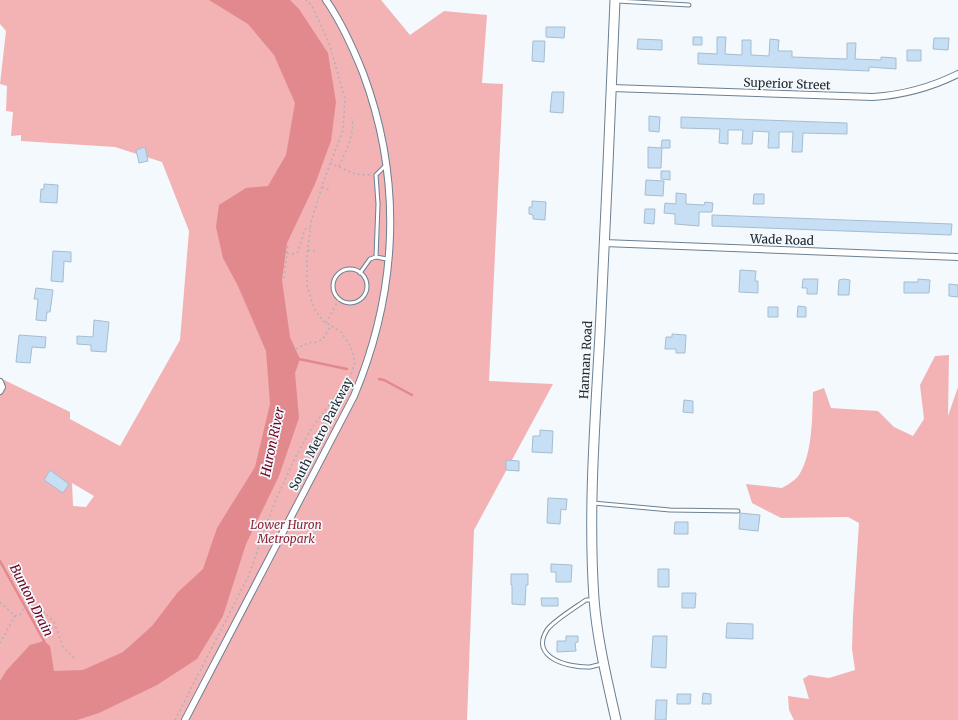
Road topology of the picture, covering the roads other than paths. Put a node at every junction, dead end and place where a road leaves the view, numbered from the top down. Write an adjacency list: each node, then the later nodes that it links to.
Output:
1 (326, 0): 6 (street, South Metro Parkway)
2 (615, 1): 3 (lane); 5 (street, Hannan Road)
3 (690, 5)
4 (958, 74): 5 (street, Superior Street)
5 (612, 88): 7 (street, Hannan Road)
6 (386, 165): 8 (lane); 10 (street, South Metro Parkway)
7 (604, 243): 9 (street, Wade Road); 14 (street, Hannan Road)
8 (376, 257): 10 (lane); 11 (lane)
9 (958, 257)
10 (389, 259): 18 (street, South Metro Parkway)
11 (360, 273): 11 (lane)
12 (0, 382): 13 (street)
13 (0, 391)
14 (593, 503): 15 (lane); 16 (street, Hannan Road)
15 (738, 511)
16 (594, 600): 17 (street, Hannan Road); 17 (lane)
17 (604, 663): 19 (street, Hannan Road)
18 (185, 720)
19 (616, 720)

